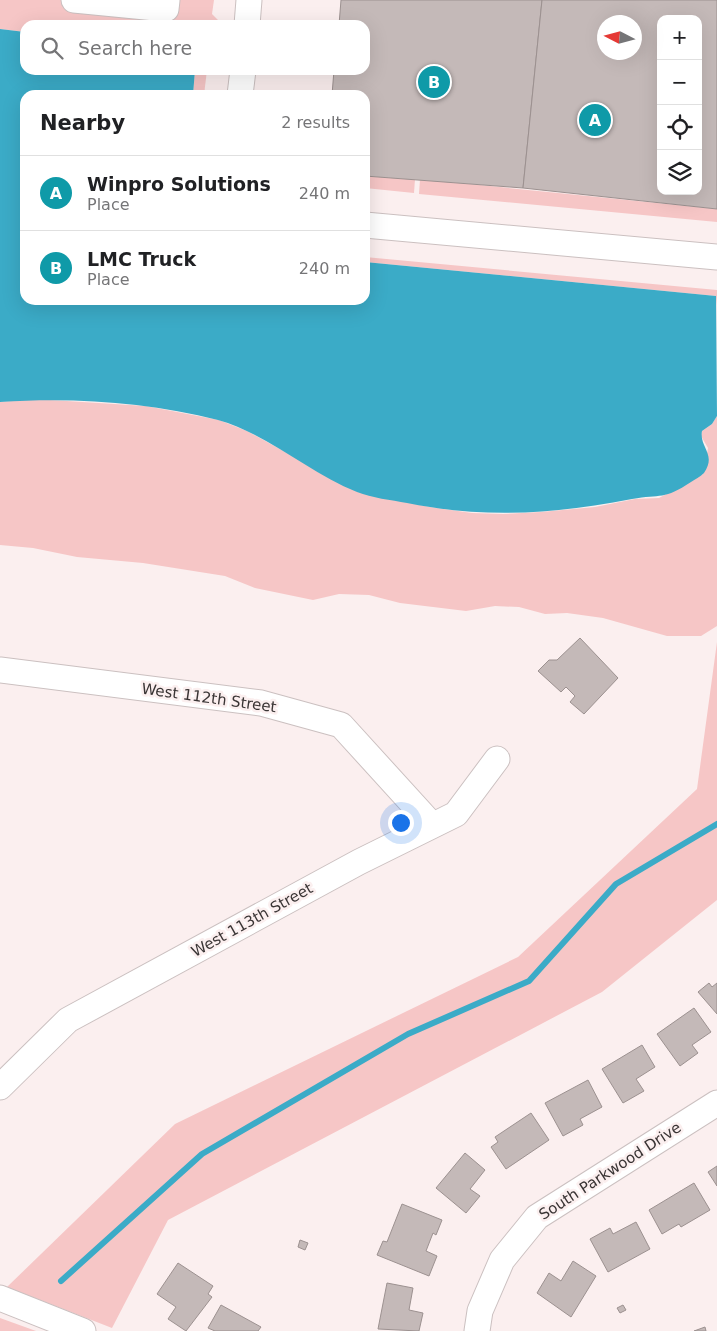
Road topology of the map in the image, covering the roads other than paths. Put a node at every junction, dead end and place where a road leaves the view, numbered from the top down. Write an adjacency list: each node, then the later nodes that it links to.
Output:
1 (74, 0): 2 (street)
2 (167, 0)
3 (249, 0): 4 (street)
4 (247, 20)
5 (242, 75): 6 (street)
6 (241, 90)
7 (370, 225): 8 (street)
8 (717, 257)
9 (0, 670): 11 (street, West 112th Street)
10 (497, 759): 11 (street, West 113th Street)
11 (432, 826): 12 (street, West 113th Street)
12 (1, 1082)
13 (717, 1103): 16 (street, South Parkwood Drive)
14 (0, 1298): 15 (street)
15 (83, 1331)
16 (478, 1331)

